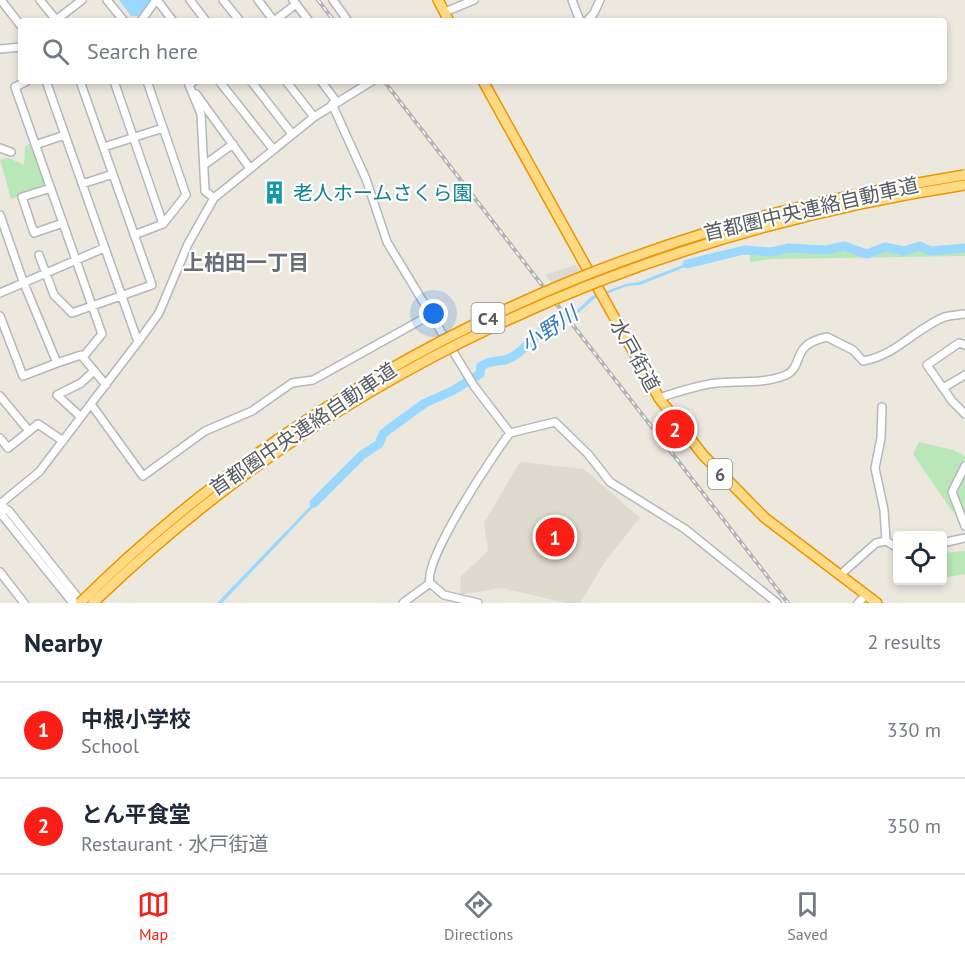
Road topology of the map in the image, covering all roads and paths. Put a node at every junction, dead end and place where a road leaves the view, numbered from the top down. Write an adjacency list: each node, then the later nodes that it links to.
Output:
1 (40, 0): 16 (street)
2 (82, 0): 17 (street)
3 (107, 0): 18 (street)
4 (157, 0): 19 (street); 20 (street)
5 (190, 0): 21 (street)
6 (223, 0): 22 (street)
7 (258, 0): 23 (street)
8 (333, 0): 26 (street)
9 (438, 0): 15 (highway)
10 (474, 0): 15 (street)
11 (572, 0): 27 (street)
12 (600, 0): 28 (street)
13 (3, 2): 29 (street)
14 (295, 2): 24 (street); 25 (street)
15 (447, 17)
16 (54, 18)
17 (60, 18)
18 (122, 18)
19 (144, 18)
20 (171, 18)
21 (204, 18)
22 (238, 18)
23 (272, 18)
24 (277, 18)
25 (307, 18)
26 (346, 18)
27 (579, 18)
28 (590, 18)
29 (18, 22)
30 (18, 47): 31 (street)
31 (0, 49)
32 (21, 84): 54 (street)
33 (47, 84): 51 (street)
34 (81, 84): 55 (street)
35 (115, 84): 52 (street)
36 (148, 84): 49 (street)
37 (191, 84): 53 (street)
38 (191, 84): 59 (street)
39 (221, 84): 57 (street)
40 (253, 84): 50 (street)
41 (288, 84): 48 (street)
42 (323, 84): 47 (street)
43 (356, 84): 46 (street)
44 (367, 84): 46 (street)
45 (485, 84): 92 (highway, 水戸街道 / 6)
46 (359, 89): 47 (street)
47 (334, 103): 48 (street); 80 (street)
48 (315, 117): 50 (street)
49 (163, 128): 52 (street); 69 (street)
50 (292, 134): 57 (street)
51 (65, 135): 54 (street); 63 (street)
52 (134, 138): 55 (street); 69 (street)
53 (233, 144): 59 (street); 60 (street)
54 (35, 145): 65 (street)
55 (104, 147): 61 (street)
56 (0, 148): 58 (street)
57 (273, 149): 60 (street)
58 (11, 152)
59 (204, 165): 66 (street)
60 (249, 167): 66 (street)
61 (113, 174): 63 (street); 70 (street)
62 (965, 175): 114 (highway, 首都圏中央連絡自動車道 / C4, bridge)
63 (82, 184): 71 (street)
64 (965, 185): 115 (highway, 首都圏中央連絡自動車道 / C4, bridge)
65 (51, 188): 68 (street); 68 (street)
66 (214, 198): 83 (street)
67 (0, 215): 75 (street)
68 (63, 223): 73 (street)
69 (163, 224): 70 (street)
70 (134, 234): 77 (street)
71 (104, 248): 73 (street); 77 (street)
72 (39, 255): 74 (street)
73 (76, 258): 74 (street); 78 (street)
74 (45, 272): 75 (street); 78 (street)
75 (22, 281): 76 (street); 86 (street)
76 (0, 293)
77 (122, 296): 78 (street); 83 (street)
78 (92, 306): 85 (street)
79 (965, 314): 92 (street)
80 (430, 315): 93 (street); 98 (street)
81 (0, 316): 82 (street)
82 (2, 329): 86 (street)
83 (138, 342): 89 (street)
84 (965, 345): 90 (street)
85 (83, 357): 86 (street); 87 (street)
86 (57, 363)
87 (94, 371): 89 (street); 96 (street)
88 (965, 375): 90 (street)
89 (106, 385): 93 (street)
90 (943, 388): 95 (street)
91 (0, 396): 97 (street)
92 (659, 398): 109 (highway, 水戸街道 / 6)
93 (91, 405): 96 (street)
94 (882, 407): 105 (street)
95 (963, 409)
96 (81, 417): 100 (street)
97 (29, 431): 99 (street); 100 (street)
98 (510, 433): 110 (street); 118 (street)
99 (0, 438)
100 (63, 441): 102 (street)
101 (965, 466): 103 (street)
102 (0, 506): 113 (street); 114 (street)
103 (965, 526)
104 (965, 538): 106 (street)
105 (886, 541): 107 (street); 109 (street)
106 (947, 542)
107 (893, 545)
108 (0, 572): 112 (street)
109 (840, 575): 111 (highway, 水戸街道 / 6)
110 (430, 583): 116 (street); 117 (street)
111 (866, 595): 119 (street); 120 (highway, 水戸街道 / 6)
112 (24, 603)
113 (73, 603)
114 (81, 603)
115 (93, 603)
116 (403, 603)
117 (478, 603)
118 (777, 603)
119 (858, 603)
120 (877, 603)

